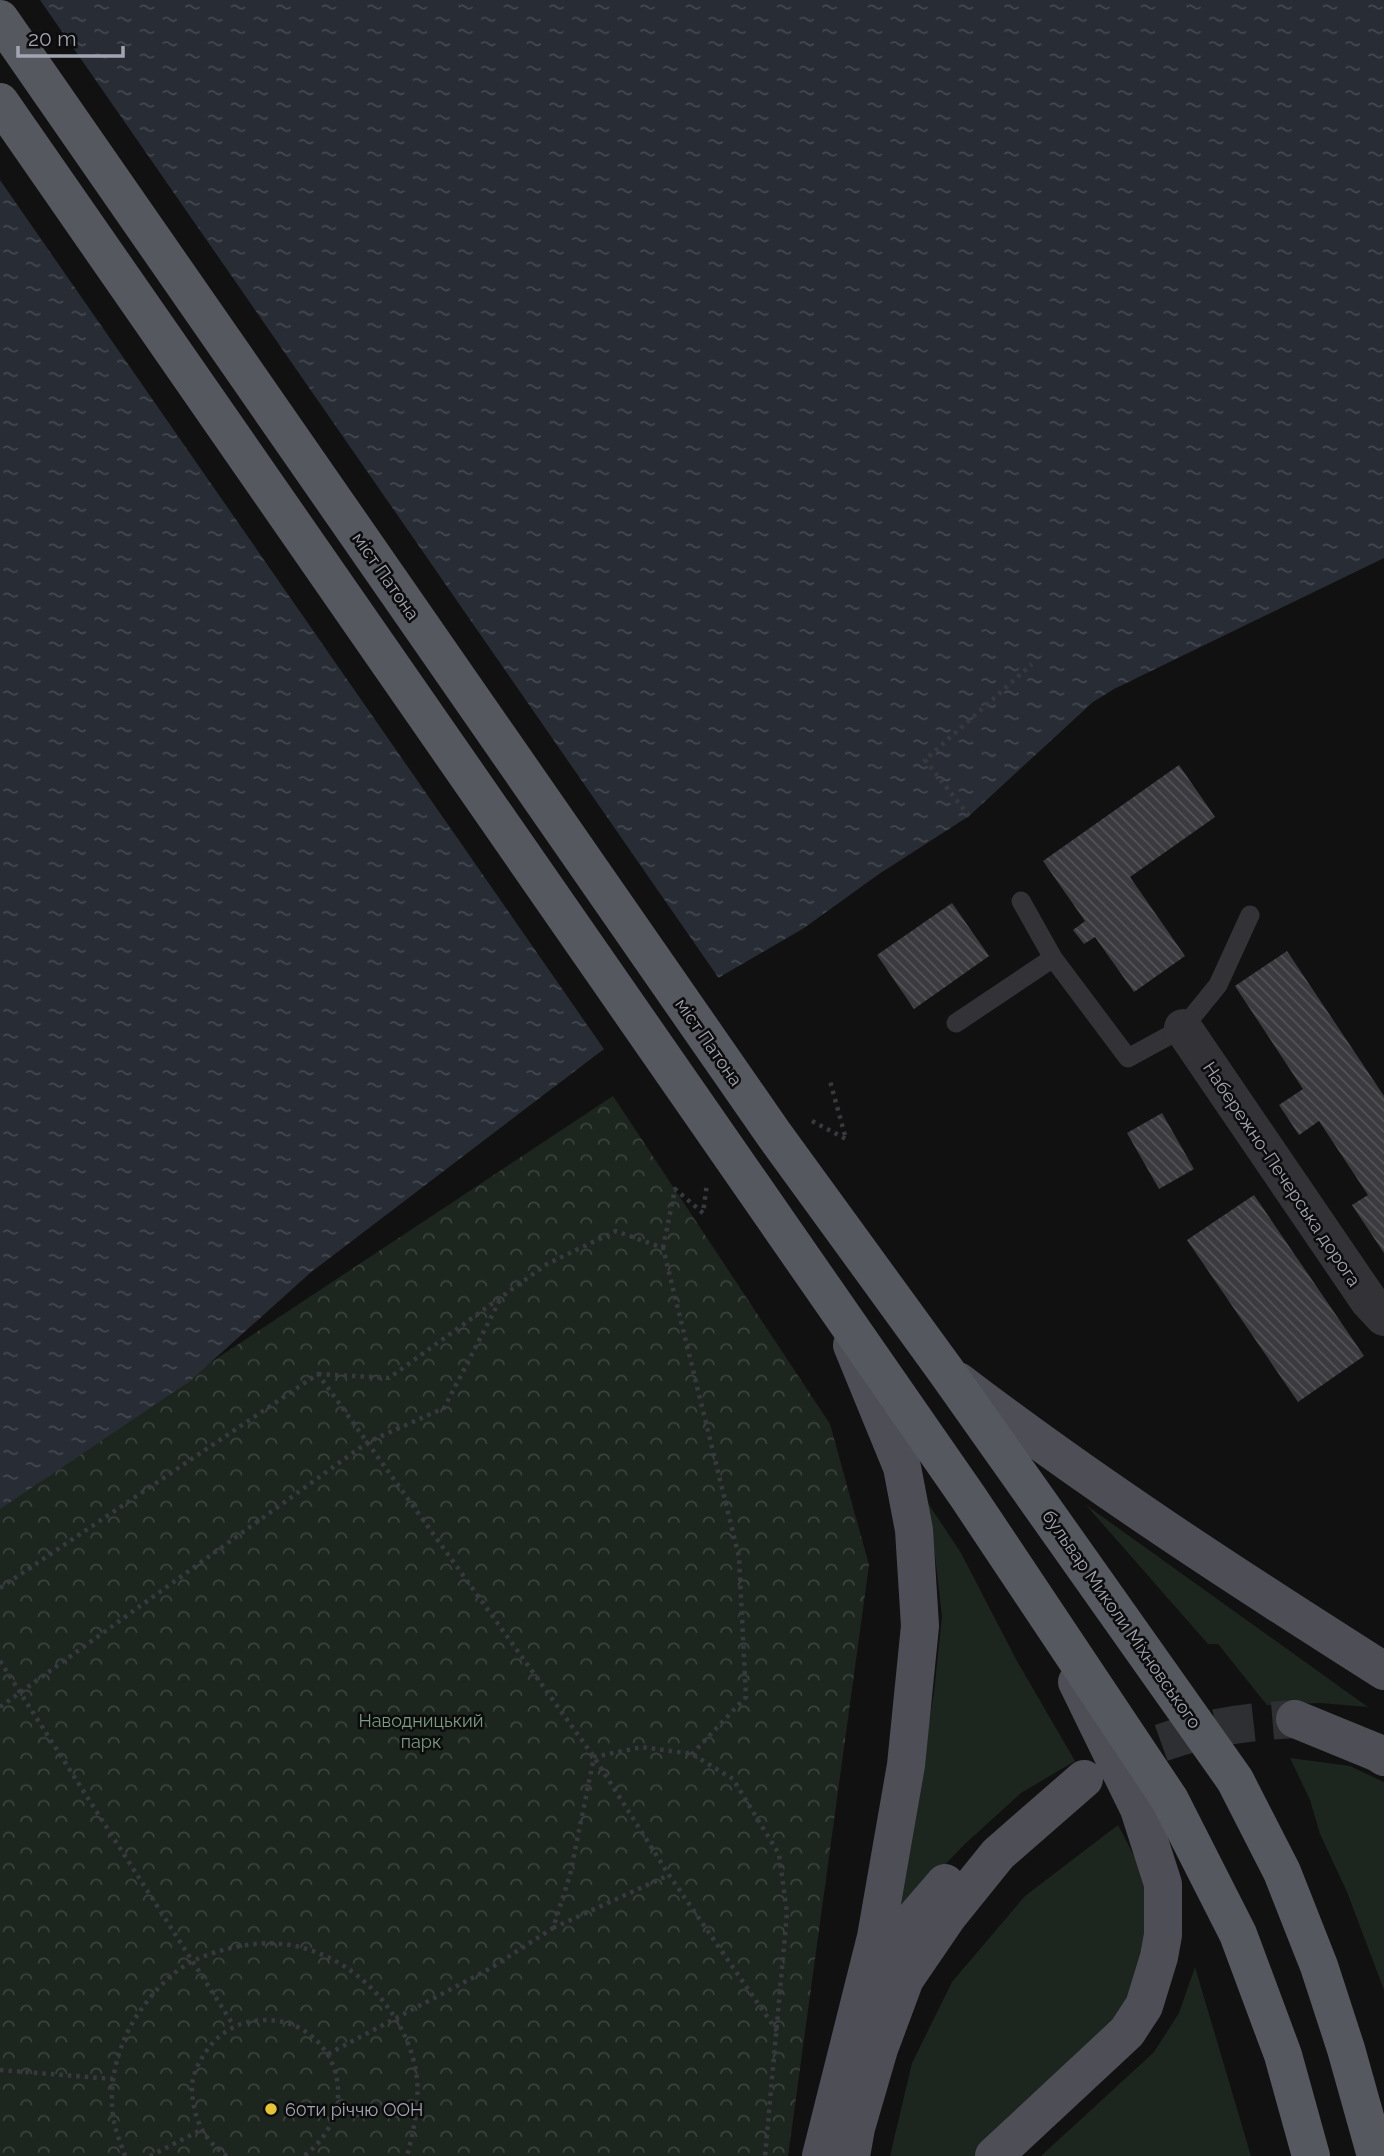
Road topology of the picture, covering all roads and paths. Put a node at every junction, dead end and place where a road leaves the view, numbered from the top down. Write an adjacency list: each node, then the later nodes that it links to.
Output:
1 (0, 19): 11 (highway, міст Патона)
2 (0, 102): 12 (highway)
3 (1032, 664): 4 (path)
4 (969, 816)
5 (1021, 901): 7 (lane)
6 (1250, 915): 9 (lane)
7 (1054, 958): 8 (lane); 9 (lane)
8 (956, 1023)
9 (1183, 1028): 16 (street, Набережно-Печерська дорога)
10 (830, 1081): 11 (path)
11 (787, 1125): 17 (highway, бульвар Миколи Міхновського)
12 (721, 1171): 13 (path); 15 (highway)
13 (663, 1248): 14 (path); 26 (path)
14 (501, 1297): 18 (path); 19 (path)
15 (837, 1307): 29 (highway); 34 (main road)
16 (1384, 1317)
17 (946, 1371): 22 (main road); 51 (highway, бульвар Миколи Міхновського)
18 (318, 1374): 19 (path); 20 (path)
19 (368, 1442): 23 (path); 27 (path)
20 (0, 1588)
21 (0, 1661): 23 (path)
22 (1384, 1671)
23 (22, 1692): 24 (path); 32 (path)
24 (0, 1707)
25 (1384, 1733): 28 (main road)
26 (692, 1754): 27 (path); 36 (path)
27 (594, 1757): 30 (path); 31 (path)
28 (1384, 1757)
29 (1154, 1804): 49 (main road); 50 (highway)
30 (670, 1875): 31 (path); 36 (path)
31 (553, 1928): 33 (path)
32 (193, 1961): 33 (path); 35 (path); 39 (path)
33 (397, 2018): 37 (path); 45 (path)
34 (857, 2018): 47 (main road); 48 (main road)
35 (234, 2026): 37 (path); 40 (path)
36 (777, 2031): 46 (path)
37 (328, 2054): 44 (path)
38 (0, 2070): 39 (path)
39 (113, 2079): 41 (path)
40 (201, 2130): 42 (path); 43 (path)
41 (125, 2156)
42 (150, 2156)
43 (227, 2156)
44 (304, 2156)
45 (407, 2156)
46 (765, 2156)
47 (821, 2156)
48 (851, 2156)
49 (994, 2156)
50 (1311, 2156)
51 (1376, 2156)

